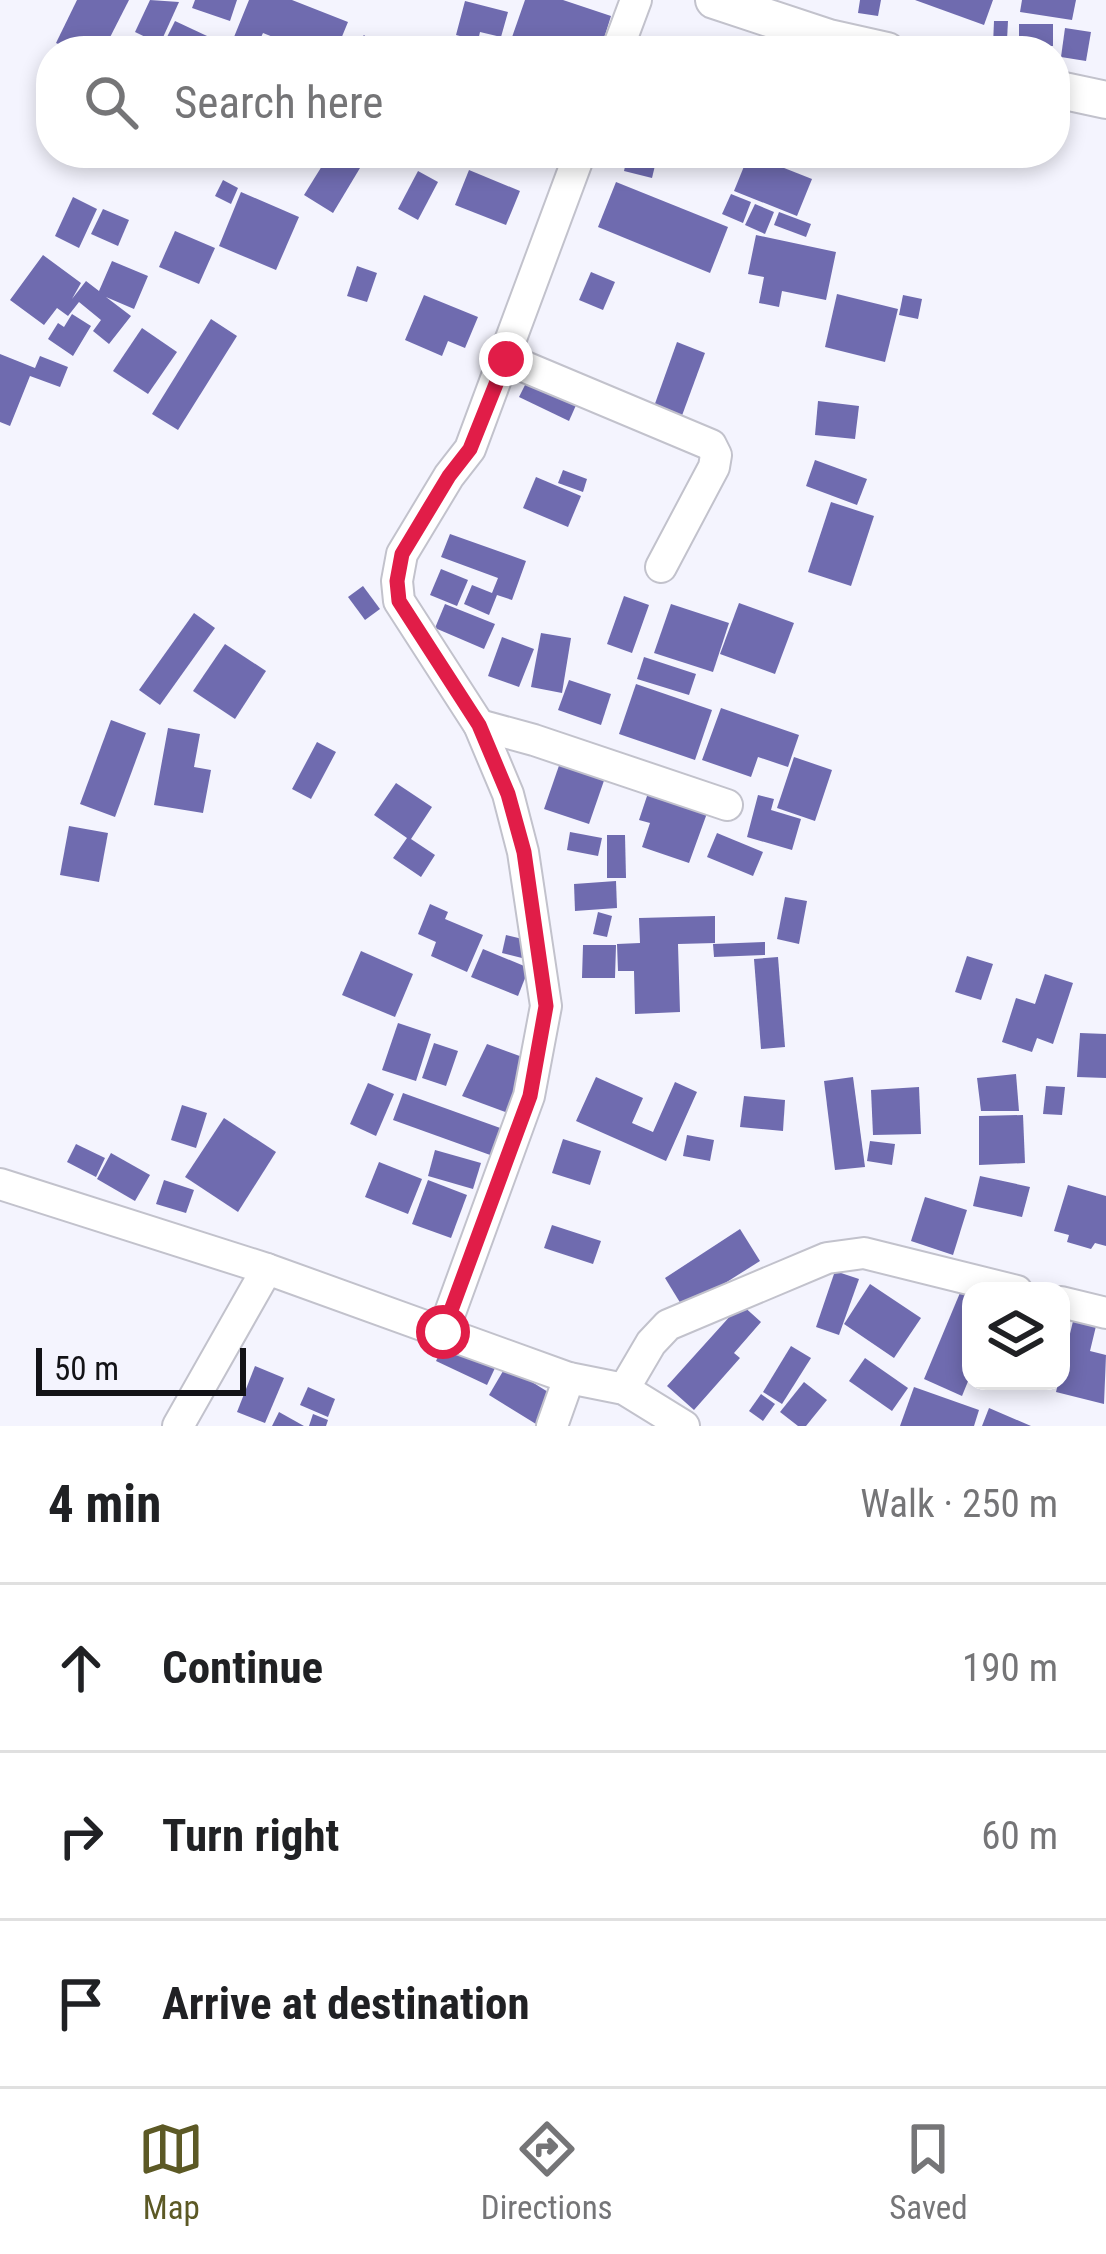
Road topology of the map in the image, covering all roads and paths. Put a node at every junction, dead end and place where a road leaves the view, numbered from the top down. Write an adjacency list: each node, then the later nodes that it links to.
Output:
1 (636, 0): 3 (street)
2 (714, 0): 4 (street)
3 (623, 36)
4 (823, 36)
5 (1070, 92): 6 (street)
6 (1106, 100)
7 (575, 168): 8 (street)
8 (506, 359): 9 (street); 10 (street)
9 (661, 567)
10 (479, 725): 11 (street); 17 (street)
11 (727, 806)
12 (0, 1184): 13 (street)
13 (267, 1268): 17 (street); 20 (street)
14 (981, 1282): 19 (street)
15 (1070, 1304): 16 (street)
16 (1106, 1313)
17 (443, 1332): 18 (street)
18 (568, 1378): 19 (street); 21 (street)
19 (624, 1389): 22 (street)
20 (178, 1426)
21 (552, 1426)
22 (684, 1426)

